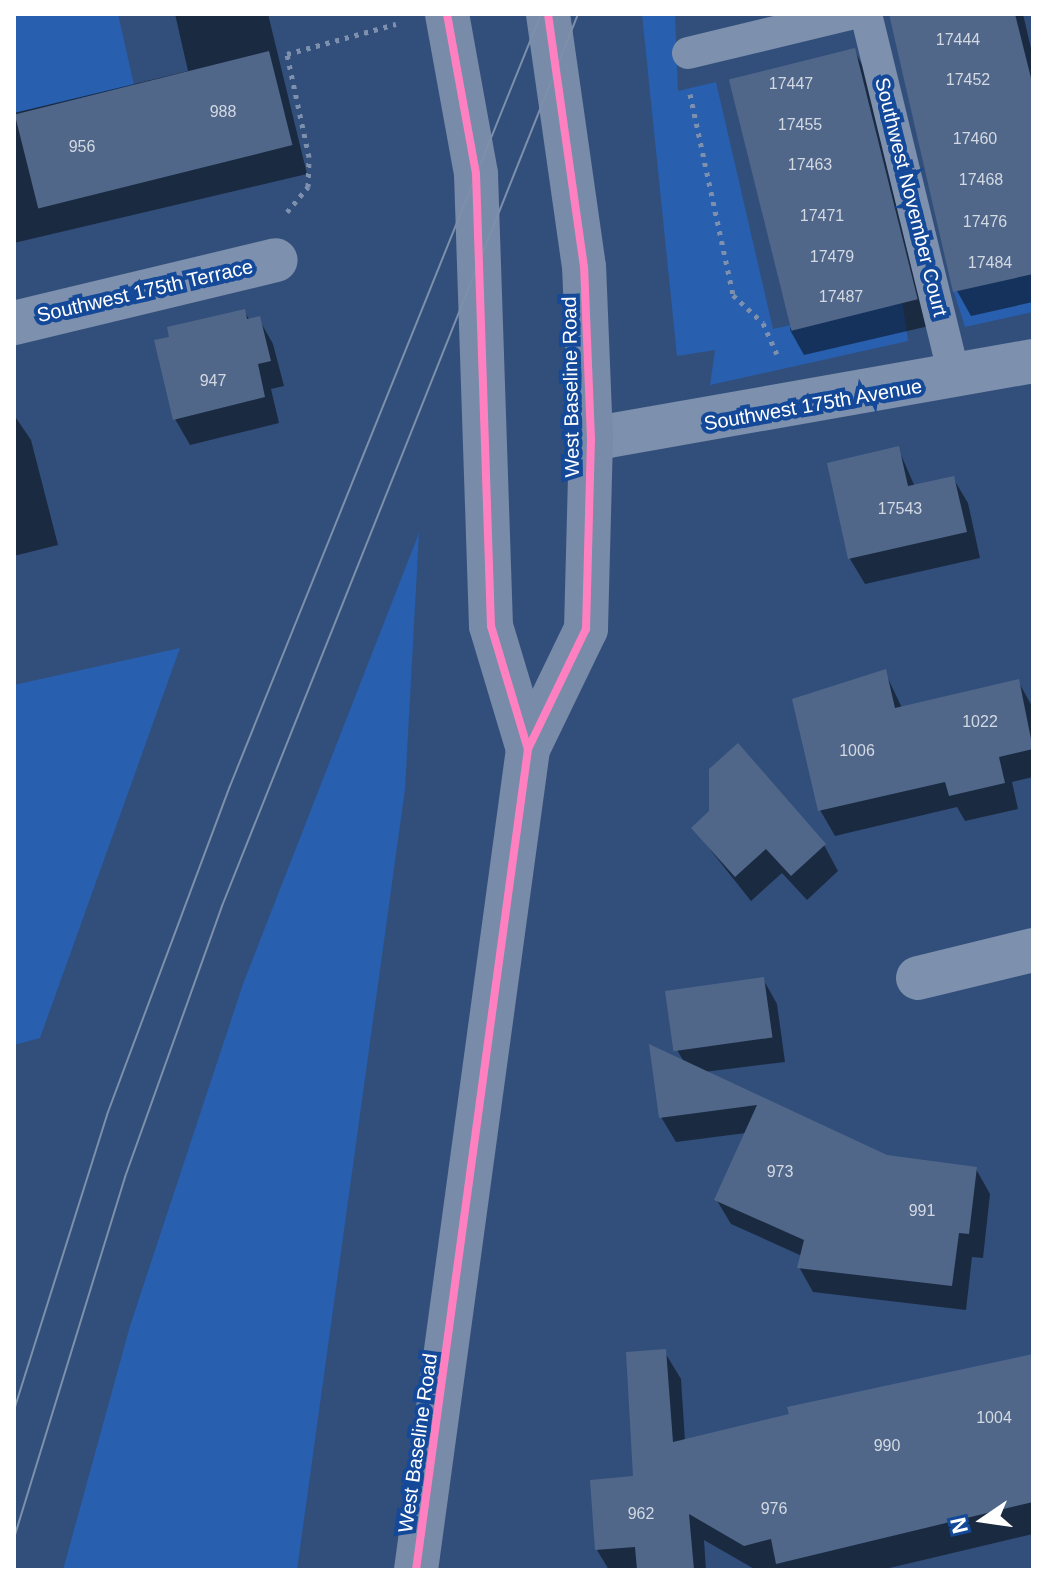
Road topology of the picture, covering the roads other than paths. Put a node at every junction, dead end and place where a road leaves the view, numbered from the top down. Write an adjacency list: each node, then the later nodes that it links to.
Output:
1 (447, 14): 11 (main road, West Baseline Road)
2 (548, 14): 10 (main road, West Baseline Road)
3 (851, 14): 5 (lane)
4 (866, 14): 9 (lane, Southwest November Court)
5 (688, 53)
6 (276, 260): 7 (street, Southwest 175th Terrace)
7 (14, 323)
8 (1032, 367): 9 (street, Southwest 175th Avenue)
9 (955, 380): 10 (street, Southwest 175th Avenue)
10 (591, 439): 11 (main road, West Baseline Road)
11 (528, 749): 14 (main road, West Baseline Road)
12 (1033, 950): 13 (street)
13 (918, 978)
14 (416, 1570)

